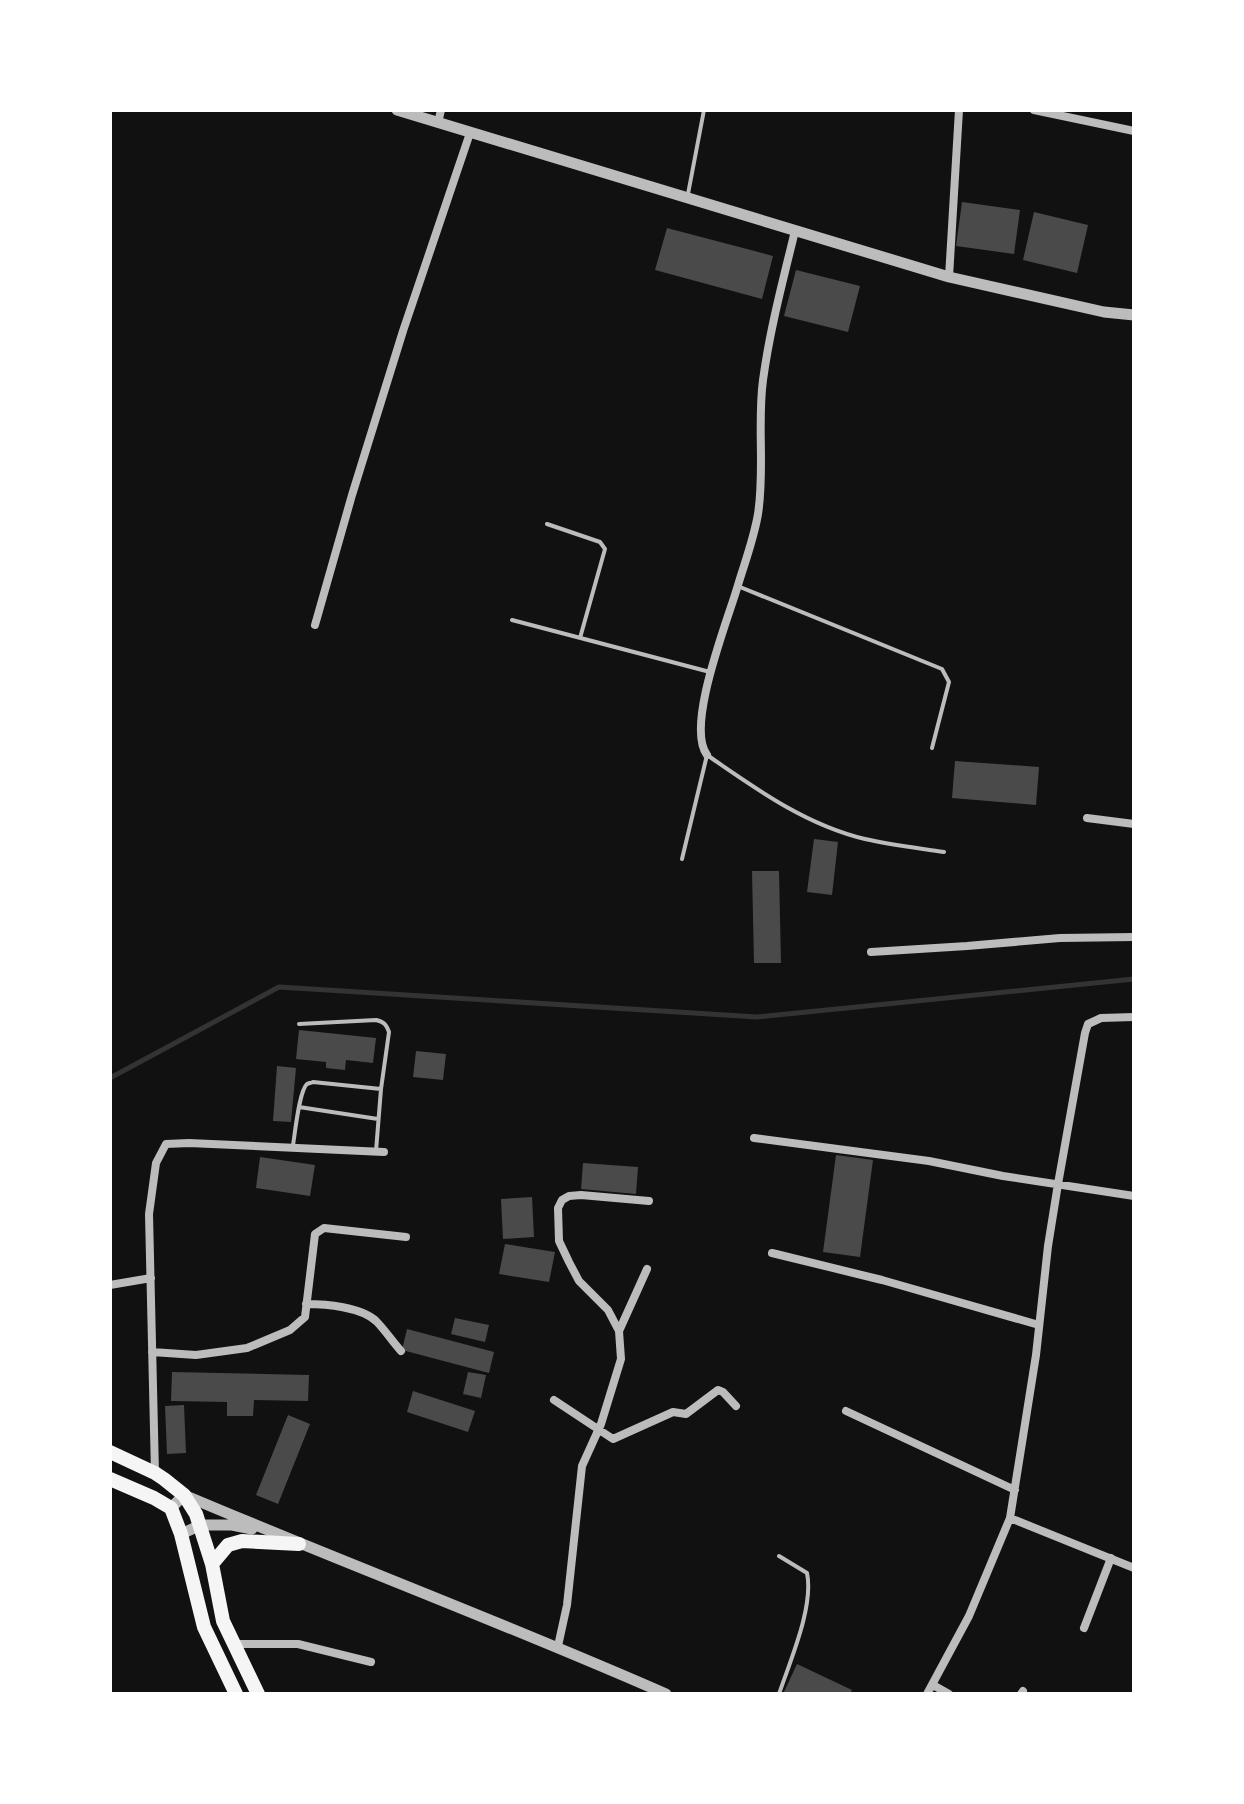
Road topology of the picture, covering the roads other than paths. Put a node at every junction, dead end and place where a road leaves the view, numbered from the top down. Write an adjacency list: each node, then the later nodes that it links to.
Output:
1 (397, 110): 6 (street)
2 (441, 110): 6 (street)
3 (704, 110): 9 (lane)
4 (959, 110): 11 (street)
5 (1034, 110): 7 (street)
6 (438, 123): 8 (street)
7 (1134, 131)
8 (470, 133): 9 (street); 16 (street)
9 (688, 199): 10 (street)
10 (795, 231): 11 (street); 14 (street)
11 (949, 277): 12 (street)
12 (1134, 315)
13 (547, 524): 17 (lane)
14 (738, 587): 18 (street); 19 (lane)
15 (512, 620): 17 (lane)
16 (315, 625)
17 (580, 638): 18 (lane)
18 (710, 672): 20 (street)
19 (932, 748)
20 (707, 755): 23 (lane); 24 (lane)
21 (1087, 818): 22 (street)
22 (1134, 824)
23 (944, 852)
24 (682, 859)
25 (1134, 937): 26 (street)
26 (871, 952)
27 (1134, 1017): 35 (street)
28 (299, 1024): 29 (lane)
29 (381, 1089): 30 (lane); 31 (lane)
30 (299, 1107): 31 (lane); 33 (lane)
31 (378, 1119): 34 (lane)
32 (754, 1138): 35 (street)
33 (293, 1148): 34 (street); 41 (street)
34 (380, 1152)
35 (1058, 1184): 36 (street); 44 (street)
36 (1134, 1196)
37 (649, 1201): 45 (street)
38 (406, 1237): 43 (street)
39 (772, 1253): 44 (street)
40 (647, 1269): 45 (street)
41 (151, 1278): 42 (street); 47 (street)
42 (110, 1285)
43 (306, 1304): 46 (street); 47 (street)
44 (1039, 1325): 55 (street)
45 (619, 1331): 51 (street)
46 (401, 1351)
47 (152, 1352): 53 (street)
48 (554, 1400): 51 (street)
49 (736, 1406): 51 (street)
50 (846, 1411): 55 (street)
51 (598, 1430): 68 (street)
52 (110, 1452): 53 (main road)
53 (155, 1473): 56 (main road)
54 (110, 1479): 57 (main road)
55 (1015, 1490): 58 (street)
56 (184, 1495): 57 (street); 59 (main road); 61 (street)
57 (171, 1508): 60 (main road)
58 (1010, 1518): 63 (street); 70 (street)
59 (201, 1525): 60 (street); 61 (street); 64 (main road)
60 (181, 1534): 71 (main road)
61 (299, 1544): 64 (main road); 68 (street)
62 (779, 1556): 74 (lane)
63 (1111, 1558): 65 (street); 66 (street)
64 (212, 1564): 67 (main road)
65 (1134, 1568)
66 (1084, 1628)
67 (234, 1644): 69 (street); 72 (main road)
68 (558, 1646): 73 (street)
69 (371, 1662)
70 (933, 1685): 75 (street); 76 (street)
71 (236, 1694)
72 (258, 1694)
73 (666, 1694)
74 (779, 1694)
75 (927, 1694)
76 (949, 1694)

